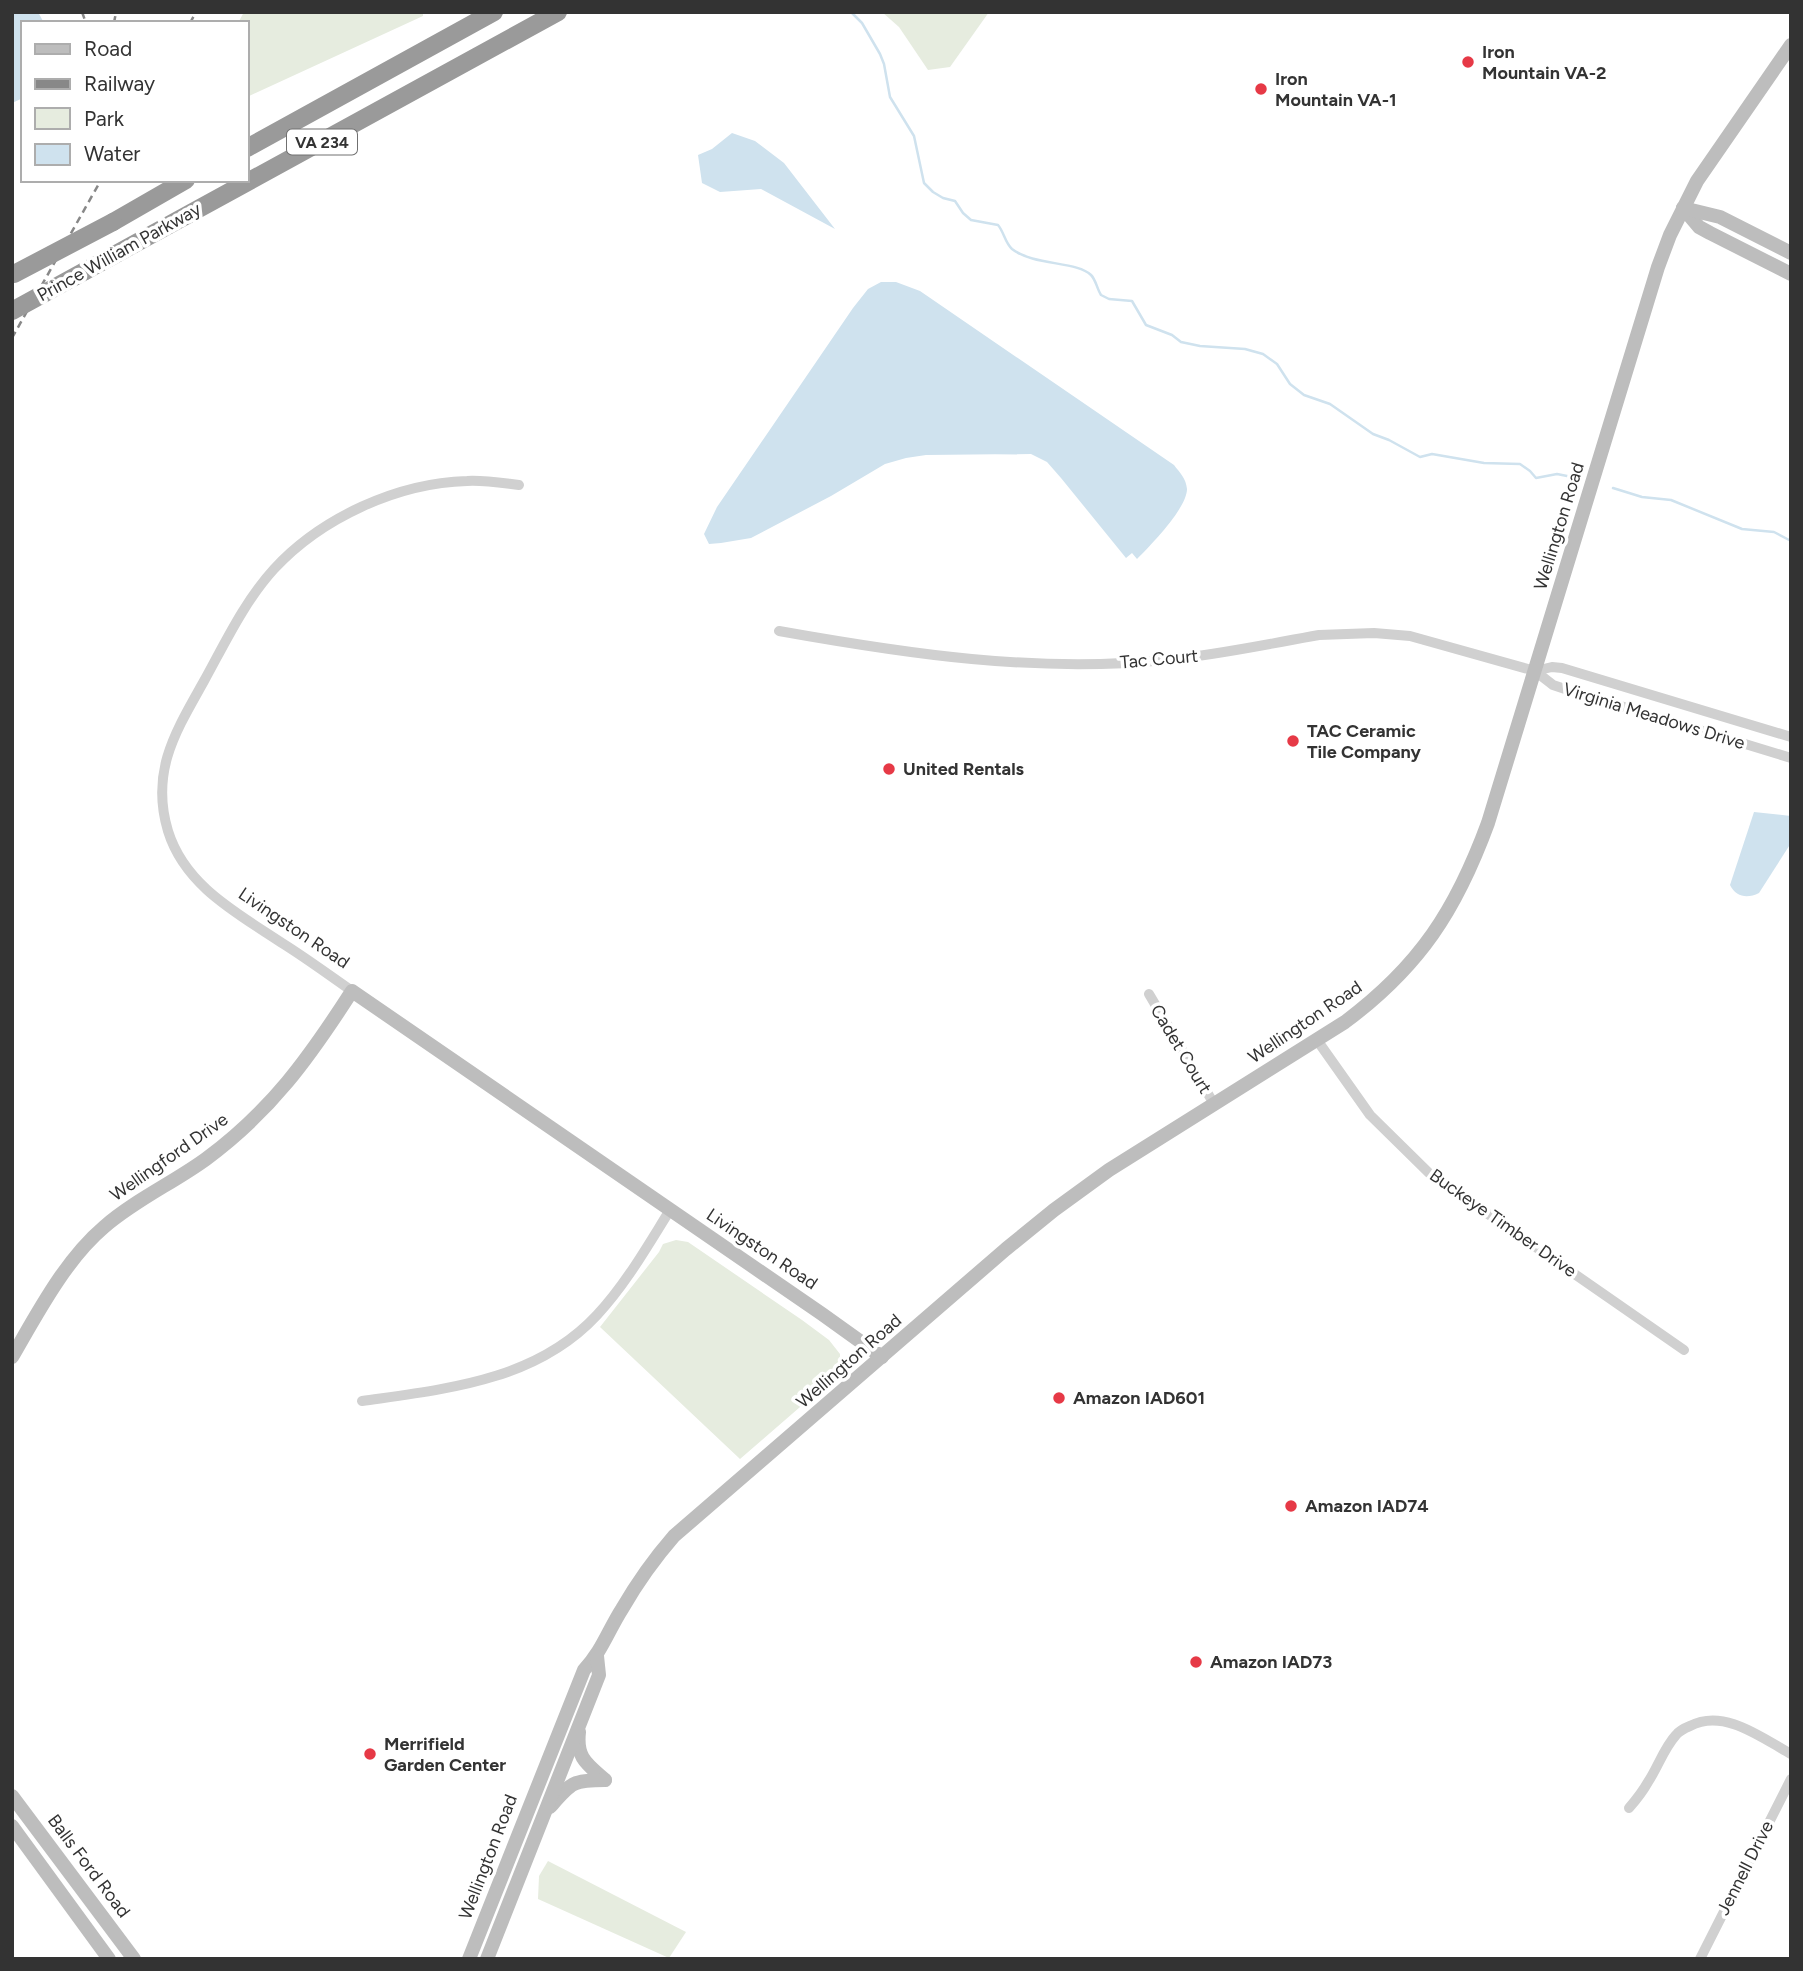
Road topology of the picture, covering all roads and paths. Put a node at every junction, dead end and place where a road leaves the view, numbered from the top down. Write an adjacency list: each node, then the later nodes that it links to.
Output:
1 (494, 12): 4 (highway, VA 234)
2 (558, 12): 6 (highway, Prince William Parkway / VA 234, bridge)
3 (1791, 45): 8 (main road, Wellington Road)
4 (248, 147)
5 (183, 182): 11 (highway, Prince William Parkway, bridge)
6 (248, 182)
7 (248, 182): 12 (highway, Prince William Parkway / VA 234, bridge)
8 (1683, 208): 9 (main road); 10 (main road); 15 (main road, Wellington Road)
9 (1791, 253)
10 (1791, 274)
11 (13, 275)
12 (12, 311)
13 (519, 485): 18 (street, Livingston Road)
14 (779, 631): 15 (street, Tac Court)
15 (1535, 671): 16 (street, Virginia Meadows Drive); 17 (street, Virginia Meadows Drive); 20 (main road, Wellington Road)
16 (1791, 737)
17 (1791, 758)
18 (352, 991): 22 (main road, Livingston Road); 24 (main road, Wellingford Drive)
19 (1149, 994): 21 (street, Cadet Court)
20 (1317, 1040): 21 (main road, Wellington Road); 23 (street, Buckeye Timber Drive)
21 (1214, 1104): 25 (main road, Wellington Road)
22 (670, 1210): 25 (main road, Livingston Road); 26 (street)
23 (1684, 1350)
24 (12, 1357)
25 (882, 1357): 27 (main road, Wellington Road)
26 (362, 1401)
27 (597, 1656): 28 (main road, Wellington Road); 39 (main road, Wellington Road)
28 (579, 1723): 33 (main road, Wellington Road); 33 (main road)
29 (1791, 1754): 32 (street)
30 (1791, 1779): 41 (street, Jennell Drive)
31 (12, 1796): 36 (main road, Balls Ford Road)
32 (1629, 1808)
33 (544, 1813): 40 (main road, Wellington Road)
34 (12, 1826): 35 (main road)
35 (49, 1877): 36 (main road); 37 (main road)
36 (86, 1894): 38 (main road, Balls Ford Road)
37 (109, 1959)
38 (134, 1959)
39 (469, 1959)
40 (487, 1959)
41 (1700, 1959)

